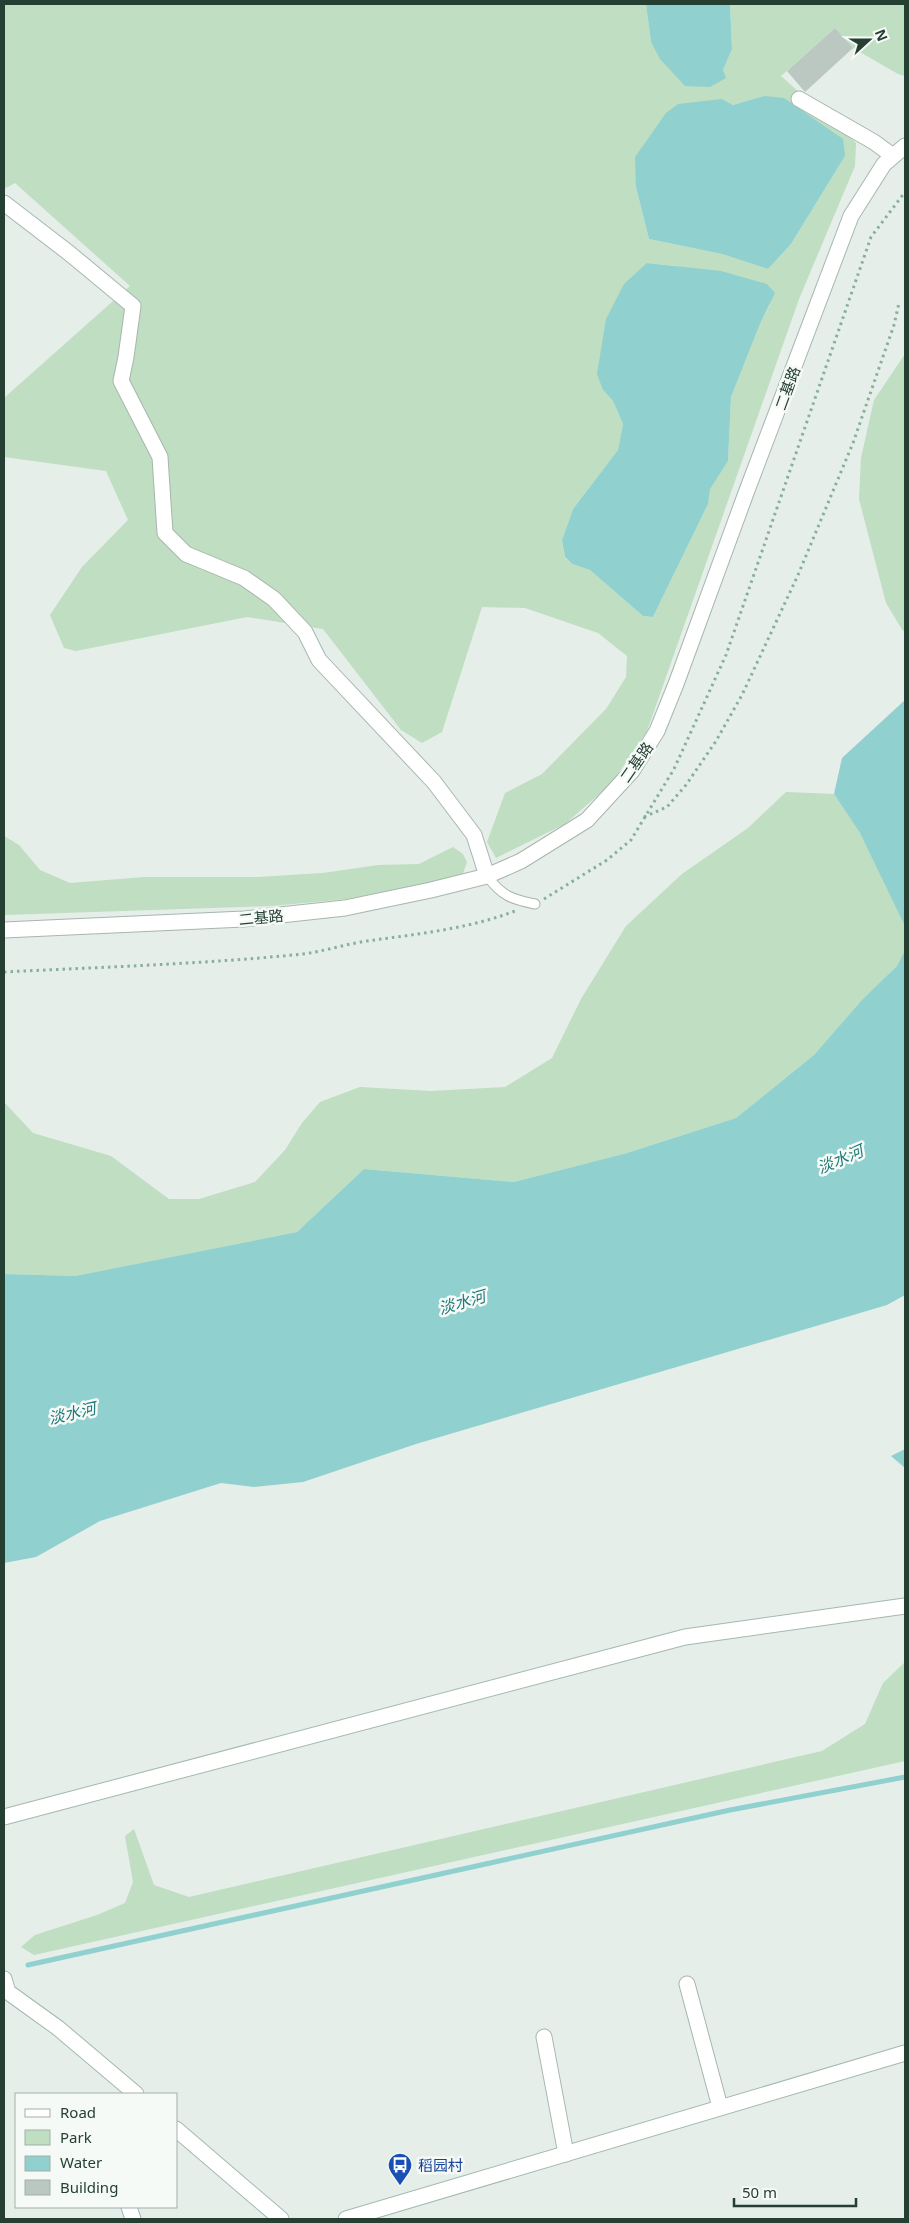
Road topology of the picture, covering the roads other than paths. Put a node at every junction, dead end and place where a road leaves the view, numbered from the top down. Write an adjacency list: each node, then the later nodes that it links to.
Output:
1 (799, 99): 3 (street)
2 (905, 146): 3 (street, 二基路)
3 (893, 156): 5 (street, 二基路)
4 (4, 204): 5 (street)
5 (486, 876): 6 (lane); 7 (street, 二基路)
6 (536, 904)
7 (4, 930)
8 (905, 1606): 9 (street)
9 (4, 1817)
10 (4, 1979): 14 (street)
11 (687, 1984): 15 (street)
12 (544, 2038): 17 (street)
13 (905, 2053): 15 (street)
14 (135, 2093)
15 (720, 2107): 17 (street)
16 (178, 2131): 18 (street)
17 (566, 2154): 19 (street)
18 (282, 2219)
19 (346, 2219)

